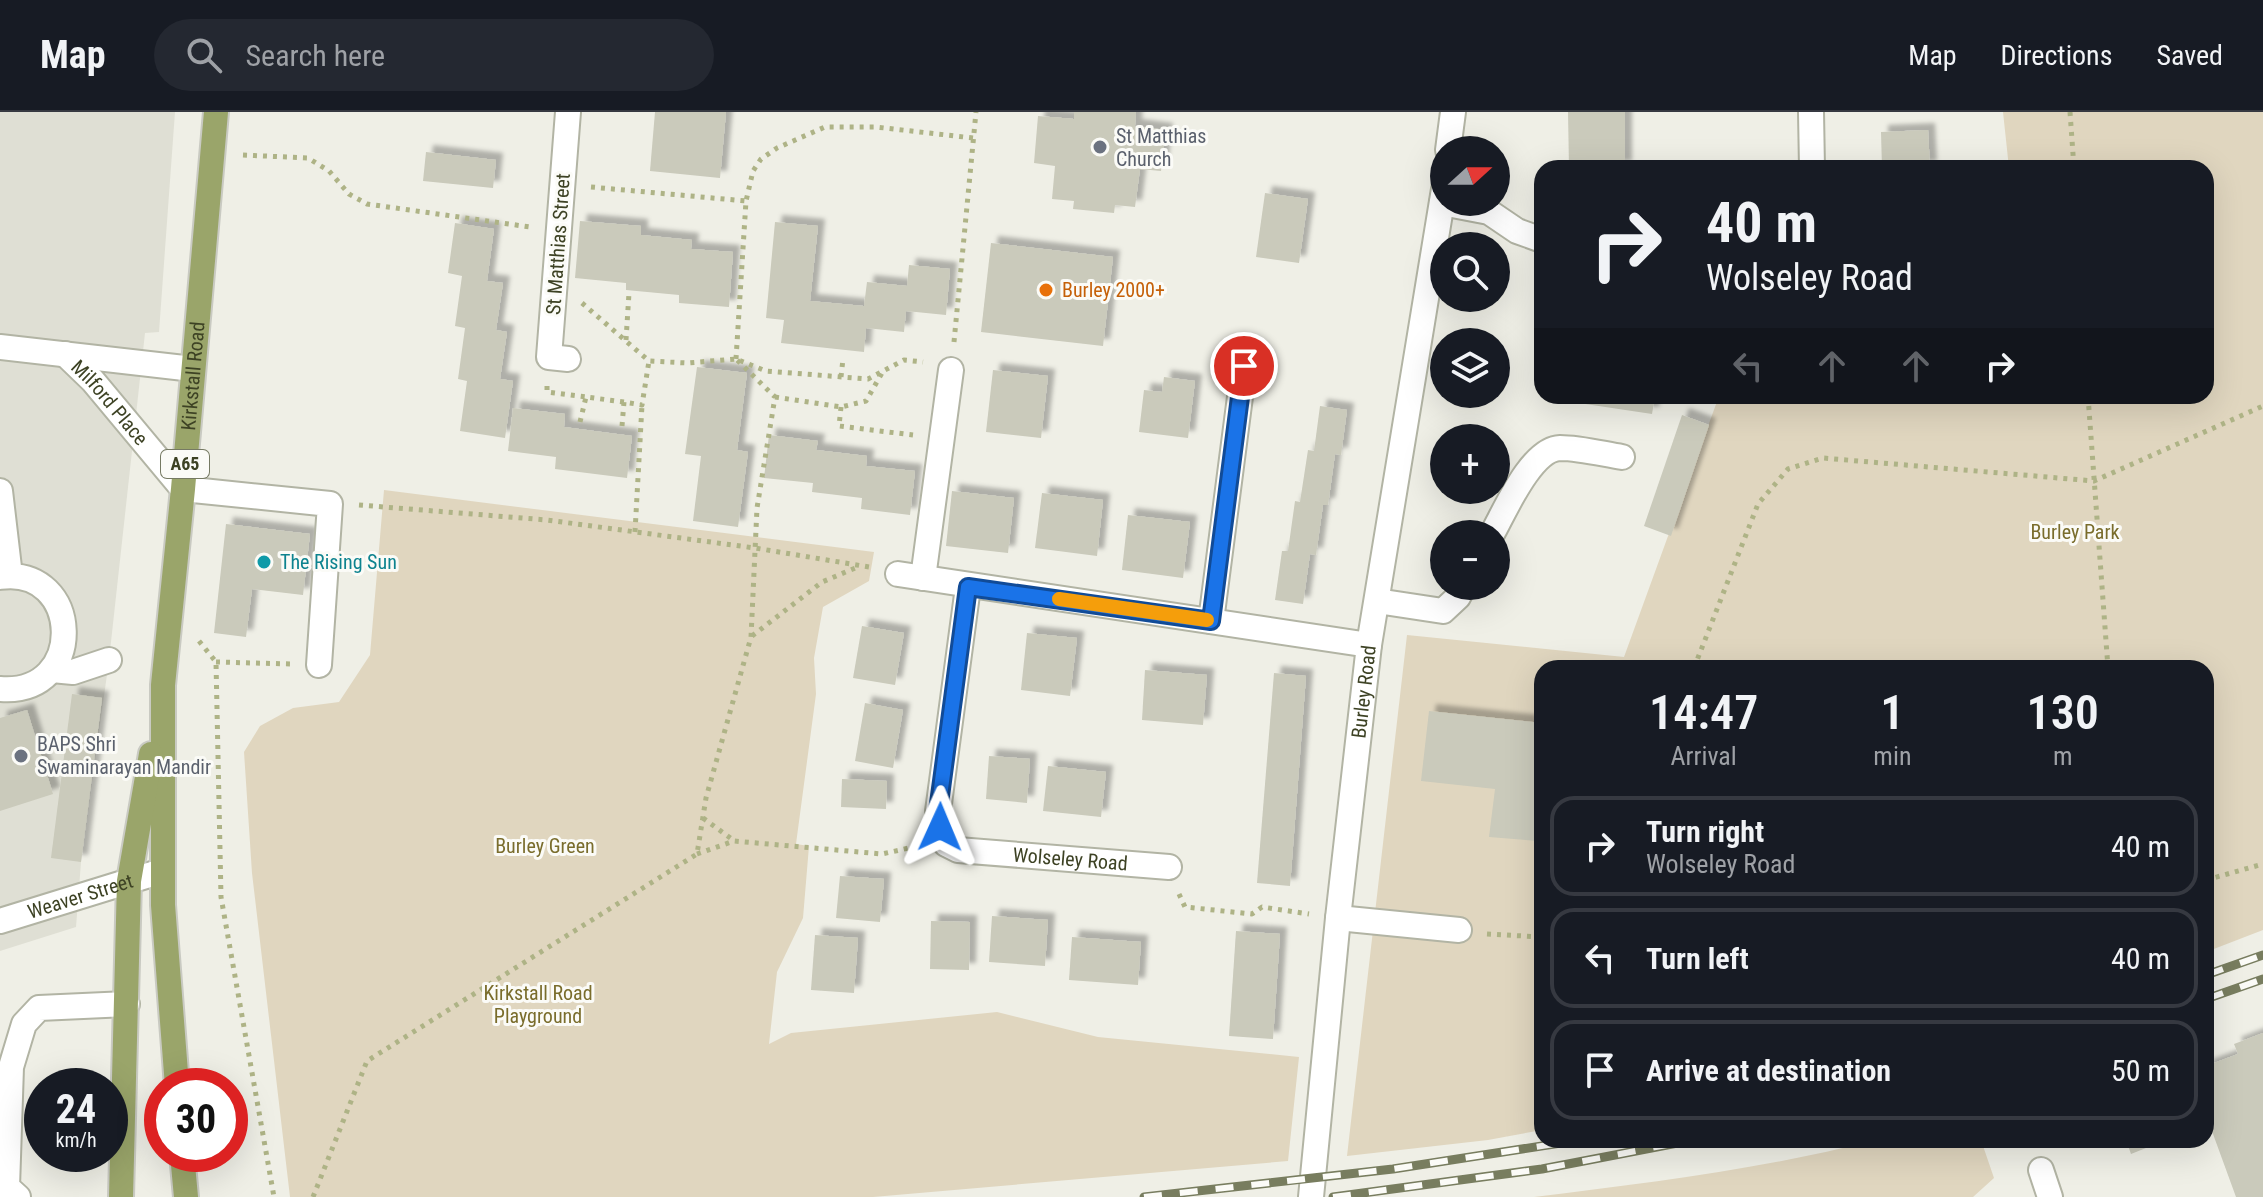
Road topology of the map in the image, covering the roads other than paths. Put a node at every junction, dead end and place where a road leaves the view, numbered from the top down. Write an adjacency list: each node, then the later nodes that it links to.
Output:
1 (568, 112): 12 (street, St Matthias Street)
2 (1453, 112): 5 (street)
3 (1811, 112): 6 (street)
4 (215, 113): 14 (main road, Kirkstall Road / A65)
5 (1450, 136)
6 (1812, 160)
7 (1440, 216): 25 (street, Burley Road)
8 (1495, 216): 9 (street)
9 (1534, 237)
10 (0, 347): 11 (street, Milford Place)
11 (65, 354): 14 (street, Milford Place); 17 (street, Milford Place)
12 (568, 359)
13 (1244, 366): 26 (street)
14 (193, 369): 17 (main road, Kirkstall Road / A65)
15 (951, 370): 22 (street)
16 (1622, 457): 19 (street)
17 (183, 489): 29 (street); 31 (main road, Kirkstall Road / A65)
18 (0, 491): 21 (street)
19 (1500, 520)
20 (898, 574): 22 (street)
21 (5, 576): 30 (street)
22 (923, 578): 23 (street)
23 (968, 587): 26 (street); 33 (street, Wolseley Road)
24 (1455, 600): 25 (street)
25 (1377, 601): 27 (street, Burley Road)
26 (1211, 621): 27 (street)
27 (1369, 645): 36 (street, Burley Road)
28 (109, 660): 30 (street)
29 (319, 665)
30 (52, 670): 32 (street)
31 (163, 685): 34 (main road, Kirkstall Road / A65); 35 (main road, Kirkstall Road / A65)
32 (0, 689)
33 (1169, 867)
34 (162, 871): 35 (street, Weaver Street); 40 (main road, Kirkstall Road / A65)
35 (129, 881): 37 (street, Weaver Street); 39 (main road, Kirkstall Road / A65)
36 (1338, 918): 38 (street); 46 (street, Burley Road)
37 (0, 921)
38 (1459, 930)
39 (127, 1004): 43 (street); 44 (main road, Kirkstall Road / A65)
40 (176, 1068)
41 (2041, 1170): 47 (street)
42 (184, 1172): 45 (main road)
43 (18, 1197)
44 (121, 1197)
45 (186, 1197)
46 (1311, 1197)
47 (2050, 1197)

